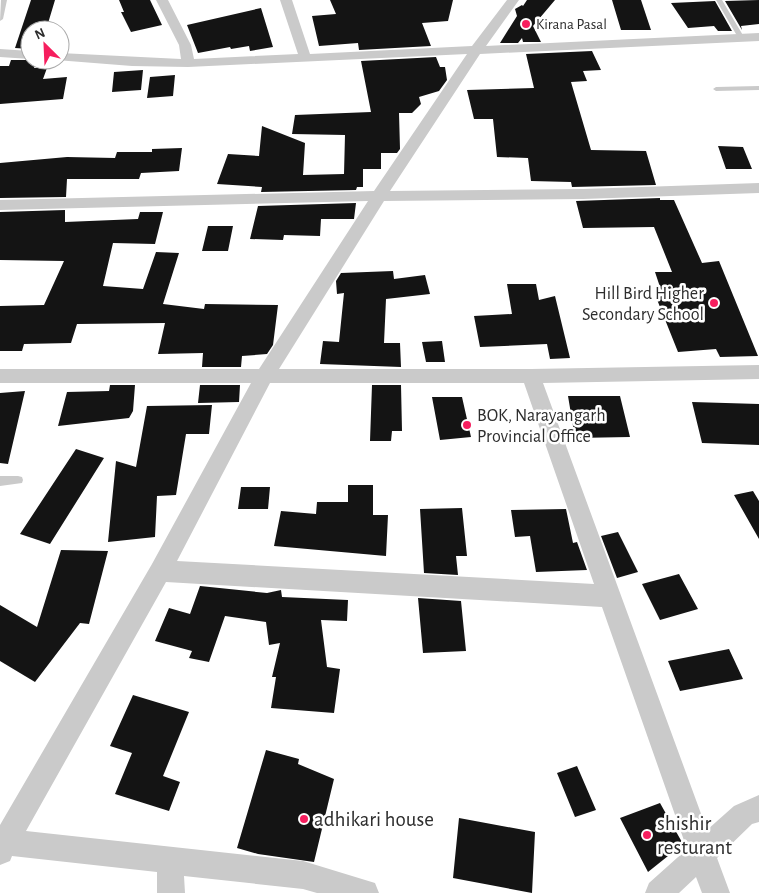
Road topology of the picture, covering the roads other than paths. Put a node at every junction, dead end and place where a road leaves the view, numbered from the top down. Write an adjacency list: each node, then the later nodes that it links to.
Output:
1 (4, 0): 6 (lane)
2 (162, 0): 14 (street)
3 (286, 0): 12 (street)
4 (512, 0): 9 (street)
5 (719, 0): 7 (lane)
6 (0, 19)
7 (741, 37): 8 (street); 9 (street)
8 (759, 37)
9 (476, 50): 12 (street); 18 (street)
10 (0, 52): 11 (street)
11 (20, 54)
12 (305, 57): 14 (street)
13 (70, 58): 14 (street)
14 (188, 63)
15 (759, 88): 16 (lane)
16 (716, 90)
17 (759, 188): 18 (street)
18 (378, 196): 19 (street); 21 (street)
19 (0, 205)
20 (759, 372): 23 (street)
21 (265, 375): 22 (street); 23 (street); 26 (street)
22 (0, 376)
23 (531, 376): 27 (street)
24 (18, 480): 25 (lane)
25 (0, 481)
26 (160, 571): 27 (street); 29 (street)
27 (608, 596): 30 (street)
28 (759, 808): 30 (street)
29 (3, 847): 31 (street)
30 (701, 855): 34 (street); 35 (street)
31 (170, 860): 32 (street); 33 (street)
32 (170, 893)
33 (365, 893)
34 (659, 893)
35 (716, 893)

